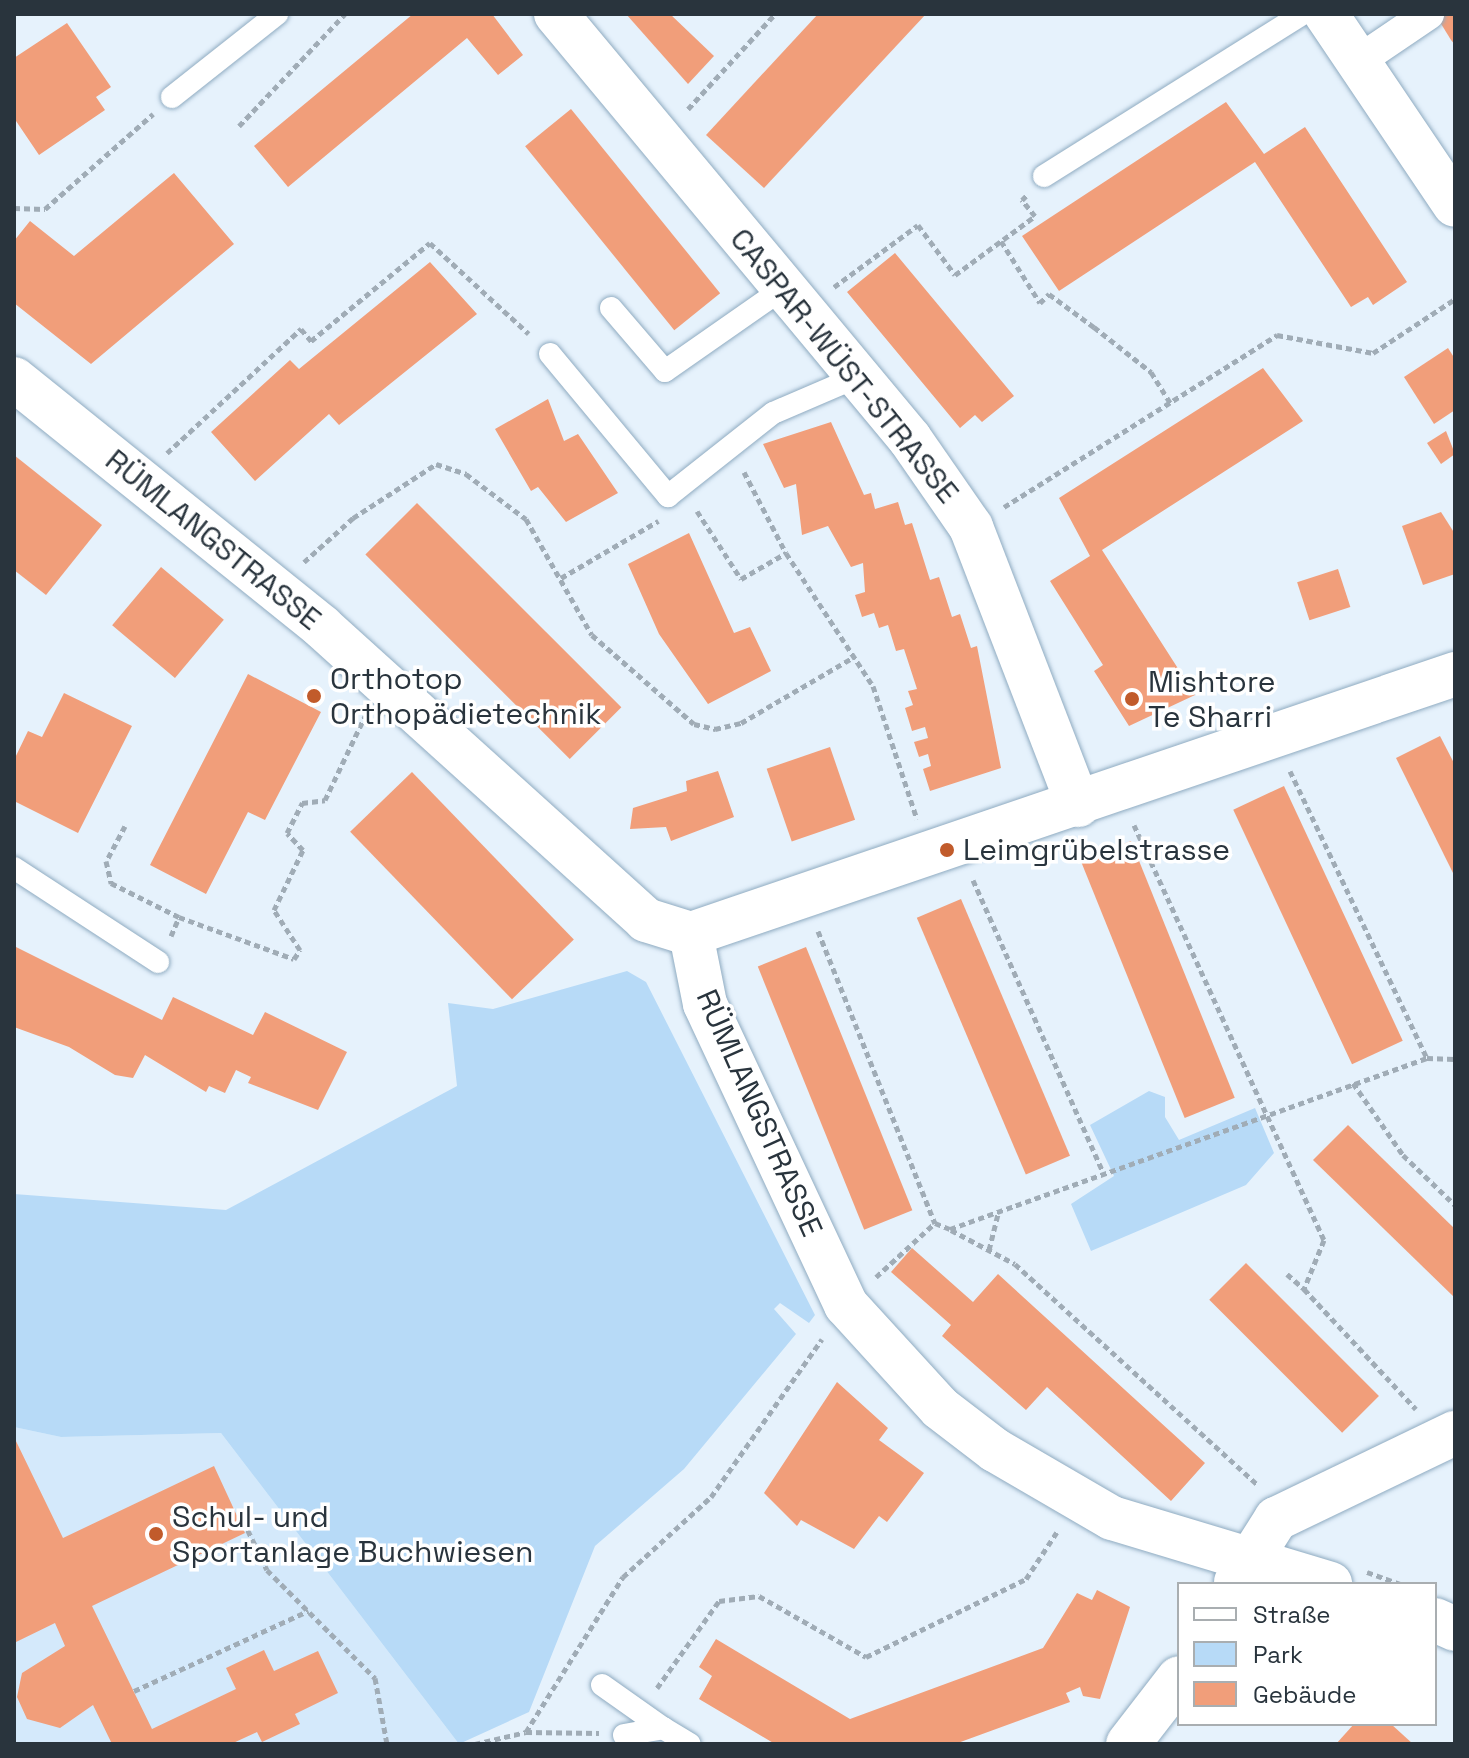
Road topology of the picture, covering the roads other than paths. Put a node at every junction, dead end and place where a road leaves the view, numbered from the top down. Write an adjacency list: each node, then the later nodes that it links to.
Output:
1 (277, 14): 7 (lane)
2 (556, 14): 10 (street, CASPAR-WÜST-STRASSE)
3 (1302, 14): 8 (lane)
4 (1326, 14): 6 (street)
5 (1428, 14): 6 (street)
6 (1357, 62): 9 (street)
7 (172, 97)
8 (1044, 176)
9 (1455, 205)
10 (784, 288): 11 (lane); 13 (street, CASPAR-WÜST-STRASSE)
11 (611, 308)
12 (550, 354): 13 (lane)
13 (857, 377): 16 (street, CASPAR-WÜST-STRASSE)
14 (14, 379): 18 (street, RÜMLANGSTRASSE)
15 (1455, 674): 16 (street)
16 (1078, 805): 18 (street)
17 (14, 868): 19 (lane)
18 (691, 934): 21 (street, RÜMLANGSTRASSE)
19 (162, 954)
20 (1438, 1423): 21 (street)
21 (1244, 1572): 22 (street, RÜMLANGSTRASSE)
22 (1316, 1582)
23 (1177, 1681): 28 (street)
24 (602, 1685): 25 (lane)
25 (663, 1728): 26 (lane); 27 (lane)
26 (624, 1735)
27 (690, 1744)
28 (1128, 1744)

